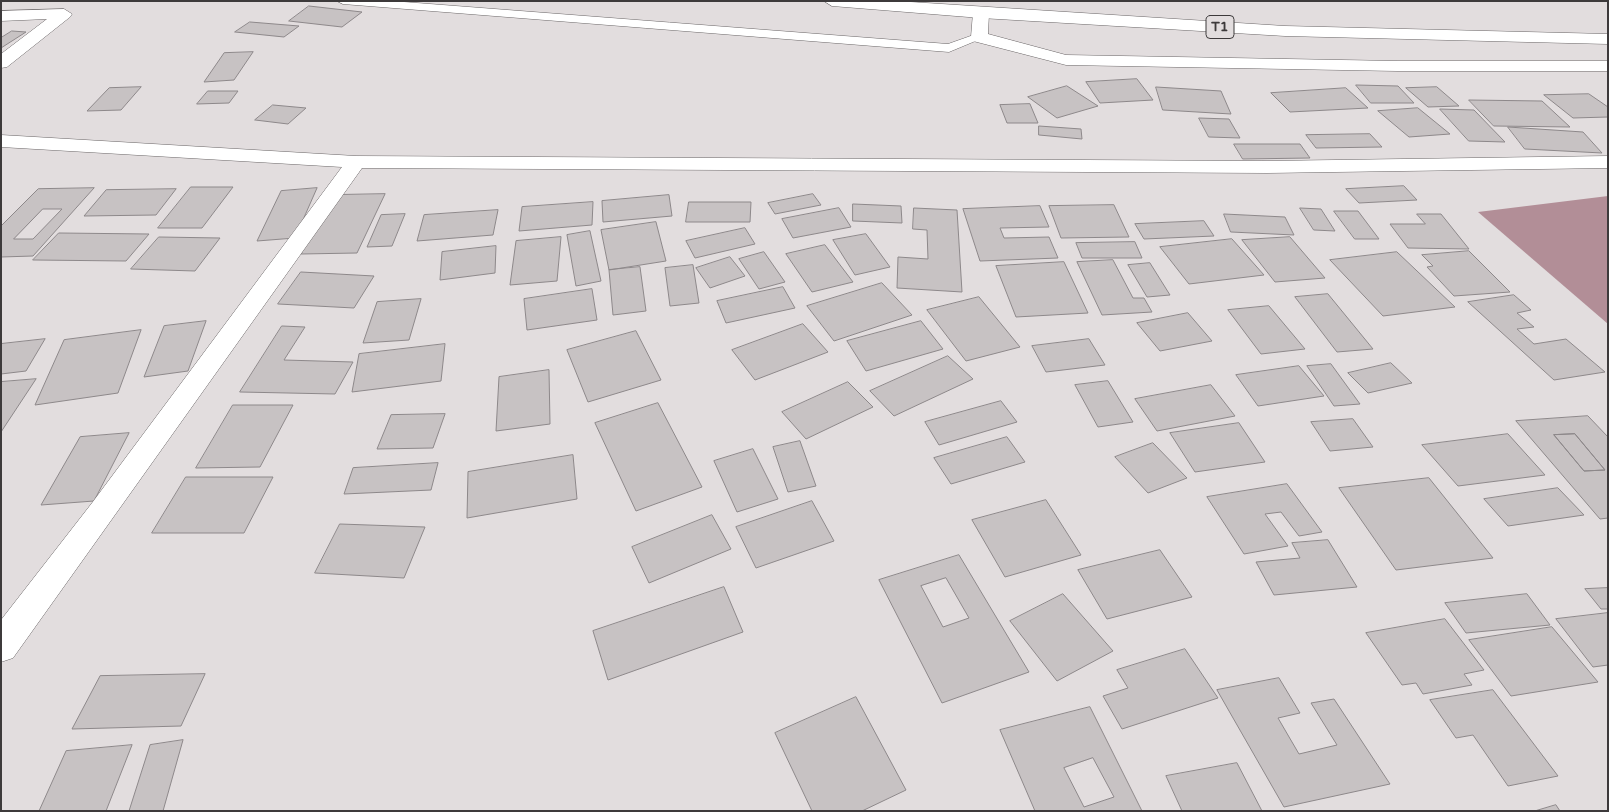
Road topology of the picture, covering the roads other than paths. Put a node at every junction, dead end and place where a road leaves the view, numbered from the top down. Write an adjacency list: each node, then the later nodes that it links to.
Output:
1 (343, 1): 5 (lane)
2 (832, 1): 3 (main road, T1)
3 (981, 13): 5 (main road); 6 (main road, T1)
4 (1, 16): 7 (main road)
5 (979, 37): 8 (main road)
6 (1608, 39)
7 (1, 64)
8 (1608, 66)
9 (1, 140): 10 (main road)
10 (356, 162): 11 (main road); 12 (main road)
11 (1608, 162)
12 (1, 647)

